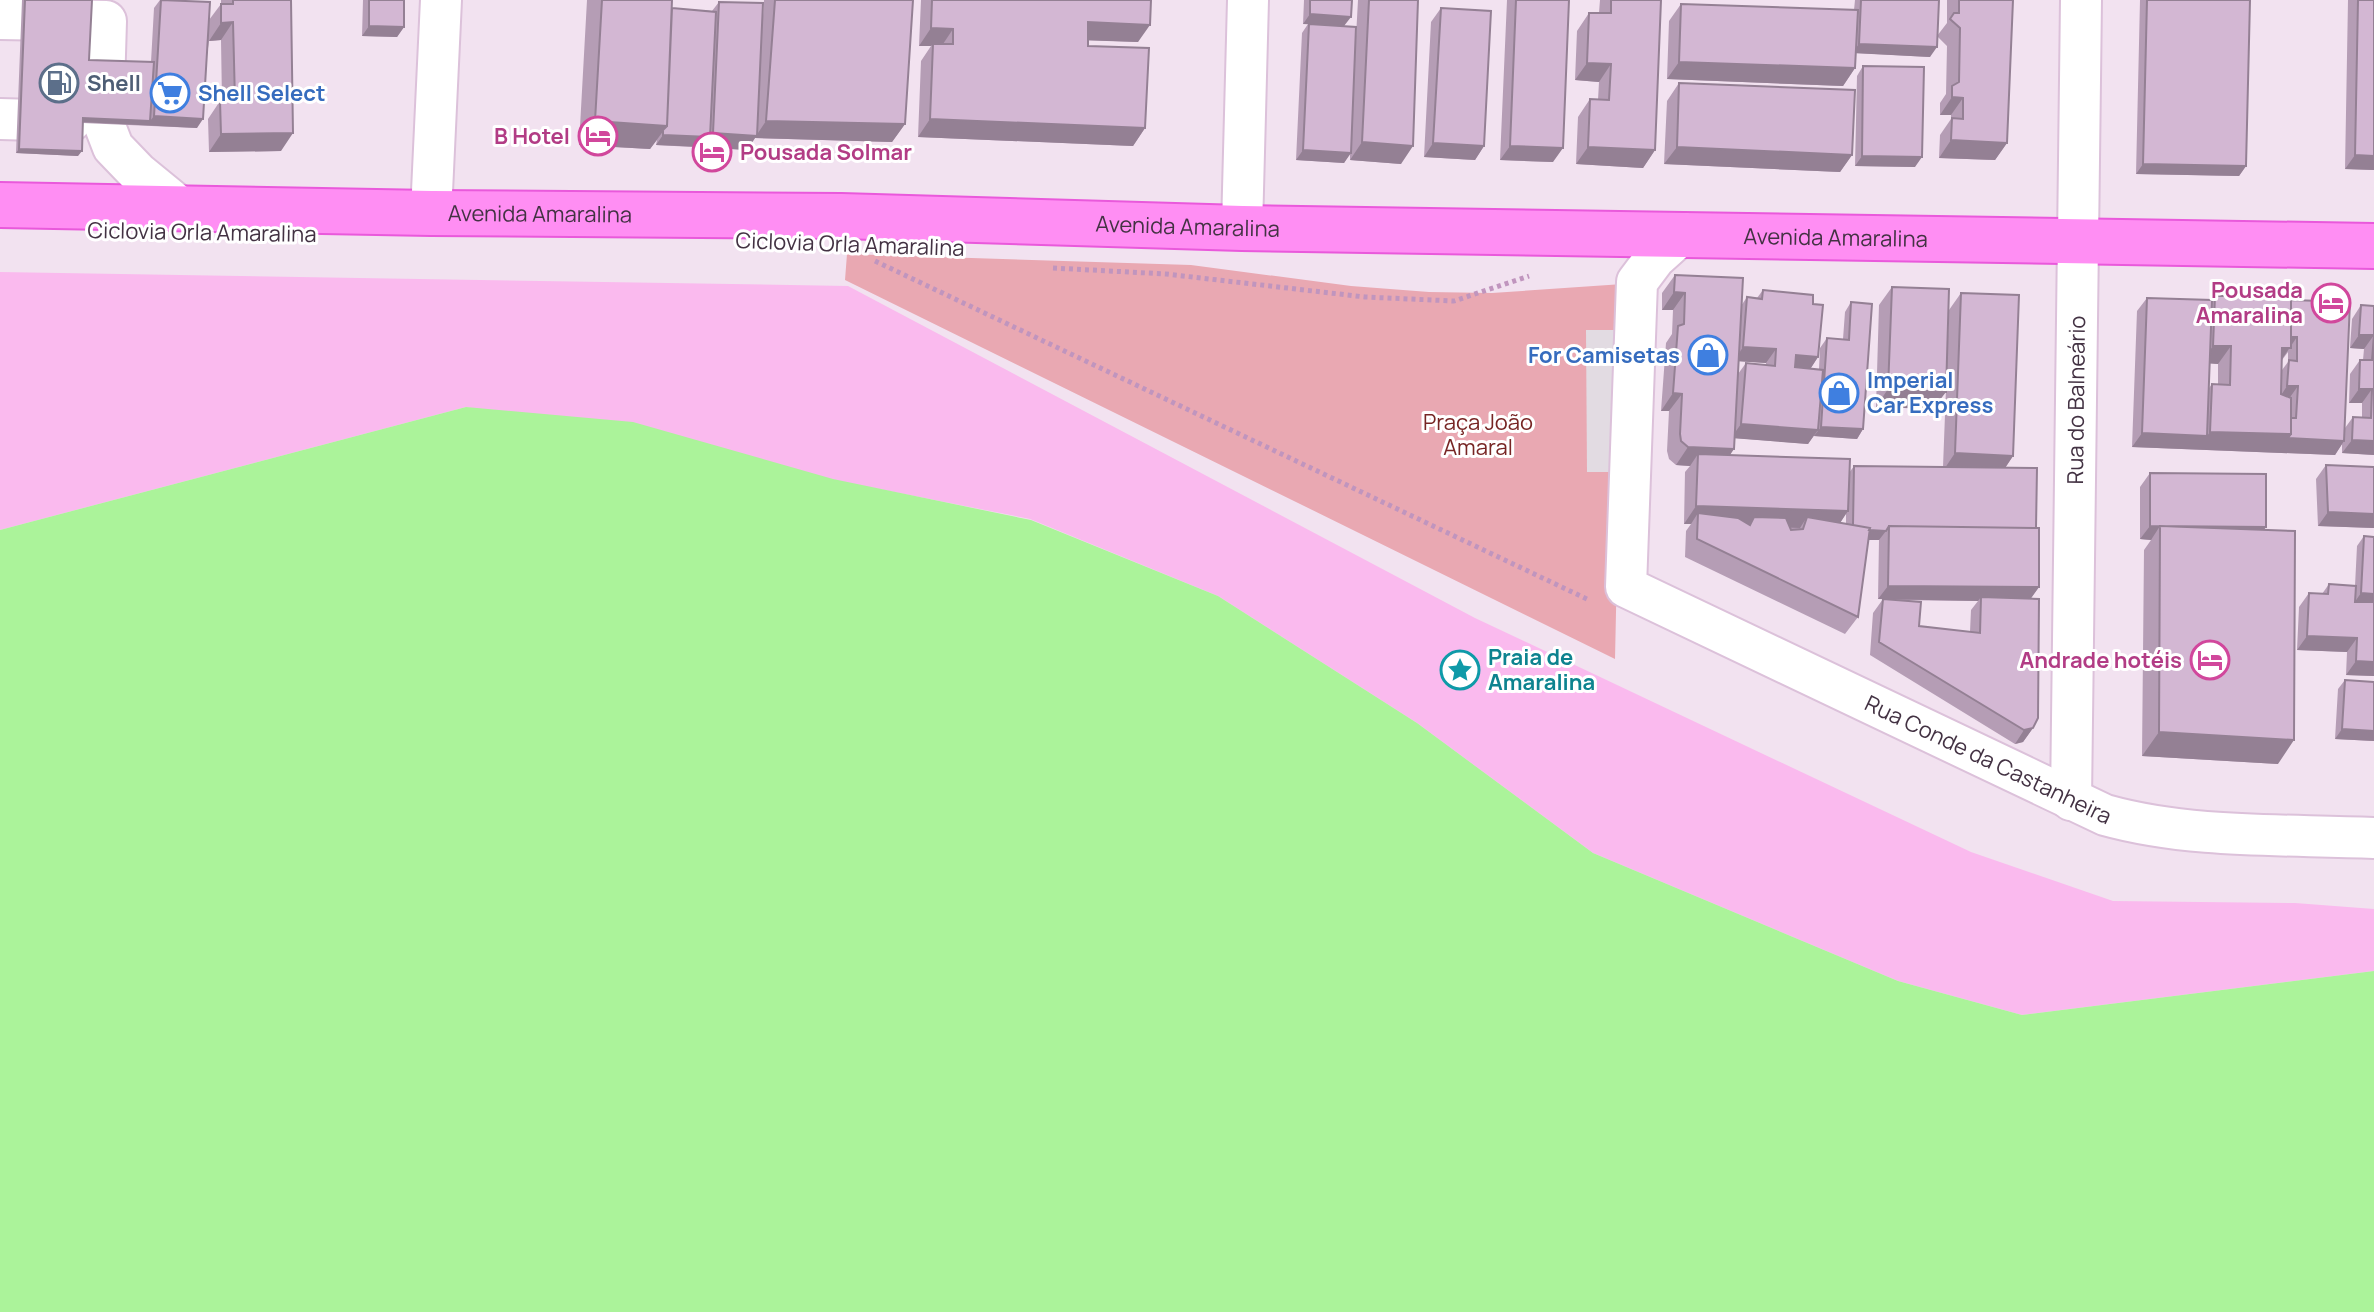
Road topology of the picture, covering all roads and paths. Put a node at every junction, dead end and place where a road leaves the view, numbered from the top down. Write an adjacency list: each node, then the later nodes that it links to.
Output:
1 (441, 0): 9 (street)
2 (1248, 0): 10 (street)
3 (2081, 0): 12 (street, Rua do Balneário)
4 (0, 19): 6 (street)
5 (0, 119): 6 (street)
6 (103, 121): 8 (street)
7 (0, 205): 8 (main road, Avenida Amaralina)
8 (182, 209): 9 (main road, Avenida Amaralina)
9 (431, 213): 10 (main road, Avenida Amaralina)
10 (1242, 228): 11 (main road, Avenida Amaralina)
11 (1683, 233): 12 (main road, Avenida Amaralina); 18 (street, Rua Conde da Castanheira)
12 (2077, 242): 13 (main road, Avenida Amaralina); 18 (street, Rua do Balneário)
13 (2374, 246)
14 (871, 259): 15 (path, Ciclovia Orla Amaralina)
15 (886, 260)
16 (1042, 268): 17 (path)
17 (1538, 273)
18 (2071, 800): 19 (street, Rua Conde da Castanheira)
19 (2374, 838)

